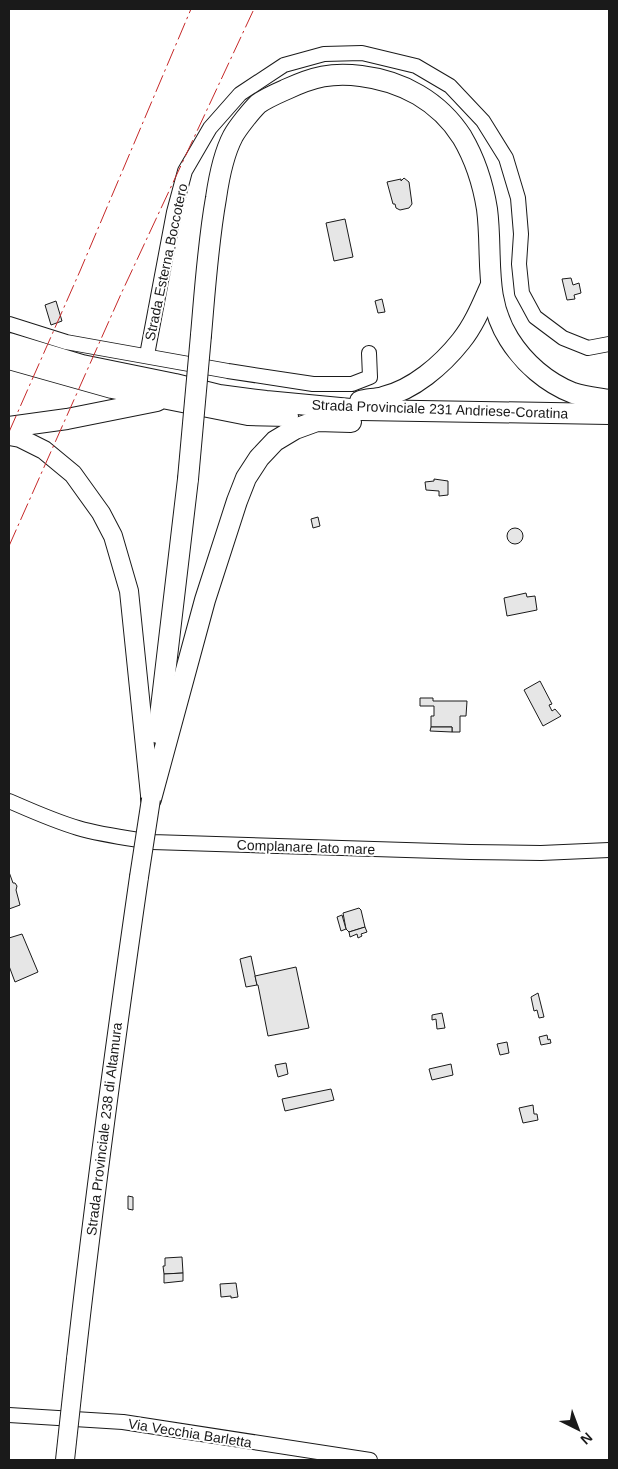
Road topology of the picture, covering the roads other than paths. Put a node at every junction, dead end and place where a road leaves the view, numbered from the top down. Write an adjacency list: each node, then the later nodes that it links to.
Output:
1 (490, 287): 8 (highway); 10 (highway); 16 (highway, bridge)
2 (9, 324): 6 (street)
3 (9, 343): 8 (highway, Strada Provinciale 231 Andriese-Coratina)
4 (609, 344): 6 (street, Strada Esterna Boccotero)
5 (369, 353): 6 (street)
6 (147, 355)
7 (9, 359): 9 (highway, Strada Provinciale 231 Andriese-Coratina)
8 (235, 398): 11 (highway, Strada Provinciale 231 Andriese-Coratina)
9 (169, 399): 12 (highway, Strada Provinciale 231 Andriese-Coratina); 13 (highway)
10 (609, 400)
11 (609, 414)
12 (387, 420): 14 (highway, Strada Provinciale 231 Andriese-Coratina); 16 (highway)
13 (9, 427)
14 (609, 428)
15 (9, 436): 16 (main road, Strada Provinciale 238 di Altamura)
16 (150, 799): 20 (main road, Strada Provinciale 238 di Altamura, bridge)
17 (9, 801): 18 (street, Complanare lato mare)
18 (609, 850)
19 (9, 1415): 21 (street, Via Vecchia Barletta)
20 (65, 1460)
21 (370, 1460)

